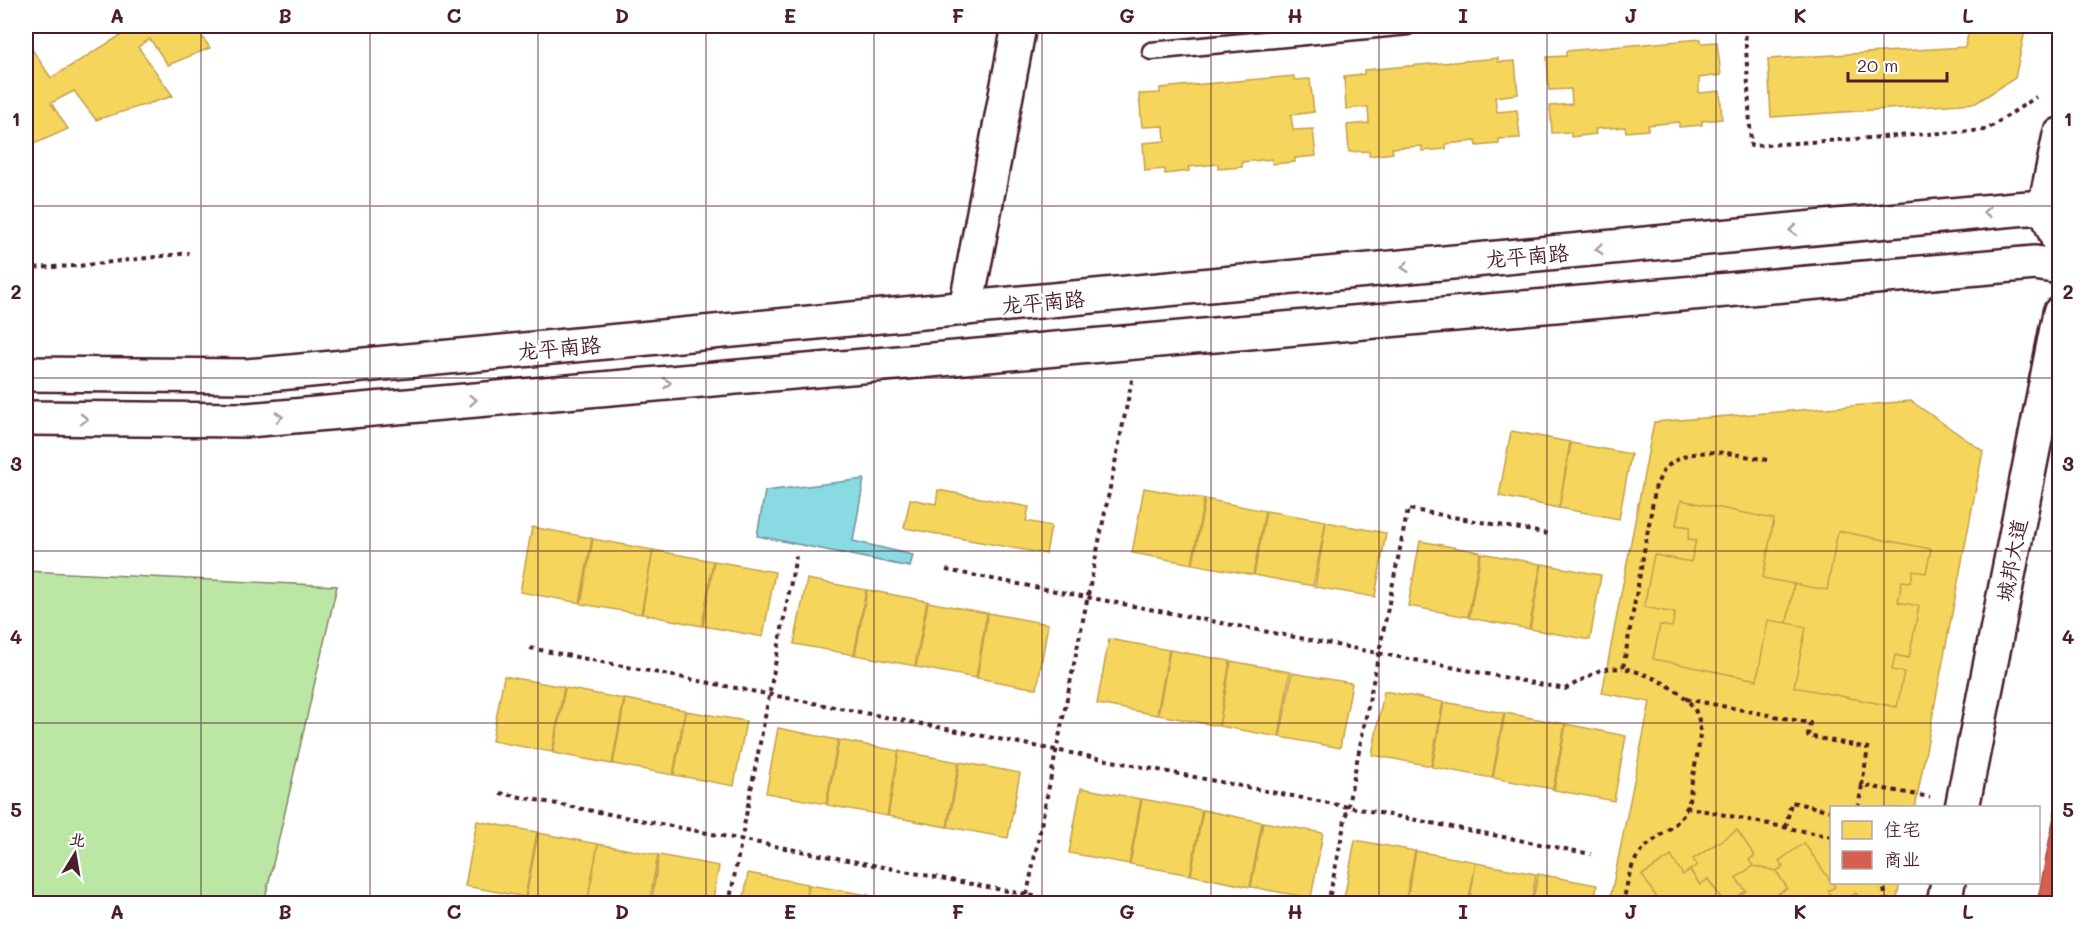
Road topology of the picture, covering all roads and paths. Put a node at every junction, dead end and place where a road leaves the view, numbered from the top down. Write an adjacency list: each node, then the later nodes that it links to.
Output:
1 (1019, 26): 12 (street)
2 (1408, 26): 4 (lane)
3 (1745, 26): 5 (path)
4 (1151, 51)
5 (2036, 98)
6 (2060, 135): 7 (street)
7 (2052, 208): 8 (street); 12 (street, 龙平南路, one-way to 12)
8 (2060, 244)
9 (189, 253): 11 (path)
10 (2060, 267): 16 (street, one-way to 10)
11 (26, 268)
12 (966, 308): 15 (street, 龙平南路)
13 (2060, 313): 32 (street, 城邦大道)
14 (1135, 365): 21 (path)
15 (26, 374)
16 (26, 418)
17 (1767, 460): 24 (path)
18 (1549, 534): 23 (path)
19 (796, 556): 25 (path)
20 (946, 570): 21 (path)
21 (1088, 597): 23 (path); 27 (path)
22 (530, 648): 25 (path)
23 (1378, 655): 24 (path); 33 (path)
24 (1623, 668): 26 (path)
25 (769, 694): 27 (path); 38 (path)
26 (1685, 699): 28 (path); 34 (path)
27 (1057, 750): 33 (path); 42 (path)
28 (1862, 785): 30 (path); 31 (path)
29 (500, 793): 38 (path)
30 (1930, 798)
31 (1858, 806)
32 (1962, 806)
33 (1348, 807): 39 (path); 46 (path)
34 (1686, 807): 36 (path); 47 (path)
35 (1830, 811): 36 (path)
36 (1786, 827): 37 (path)
37 (1830, 837)
38 (741, 839): 42 (path); 43 (path)
39 (1592, 854)
40 (1880, 884): 48 (path)
41 (1948, 884): 49 (street)
42 (1027, 894): 44 (path); 45 (path)
43 (729, 903)
44 (1025, 903)
45 (1075, 903)
46 (1328, 903)
47 (1623, 903)
48 (1887, 903)
49 (1944, 903)

